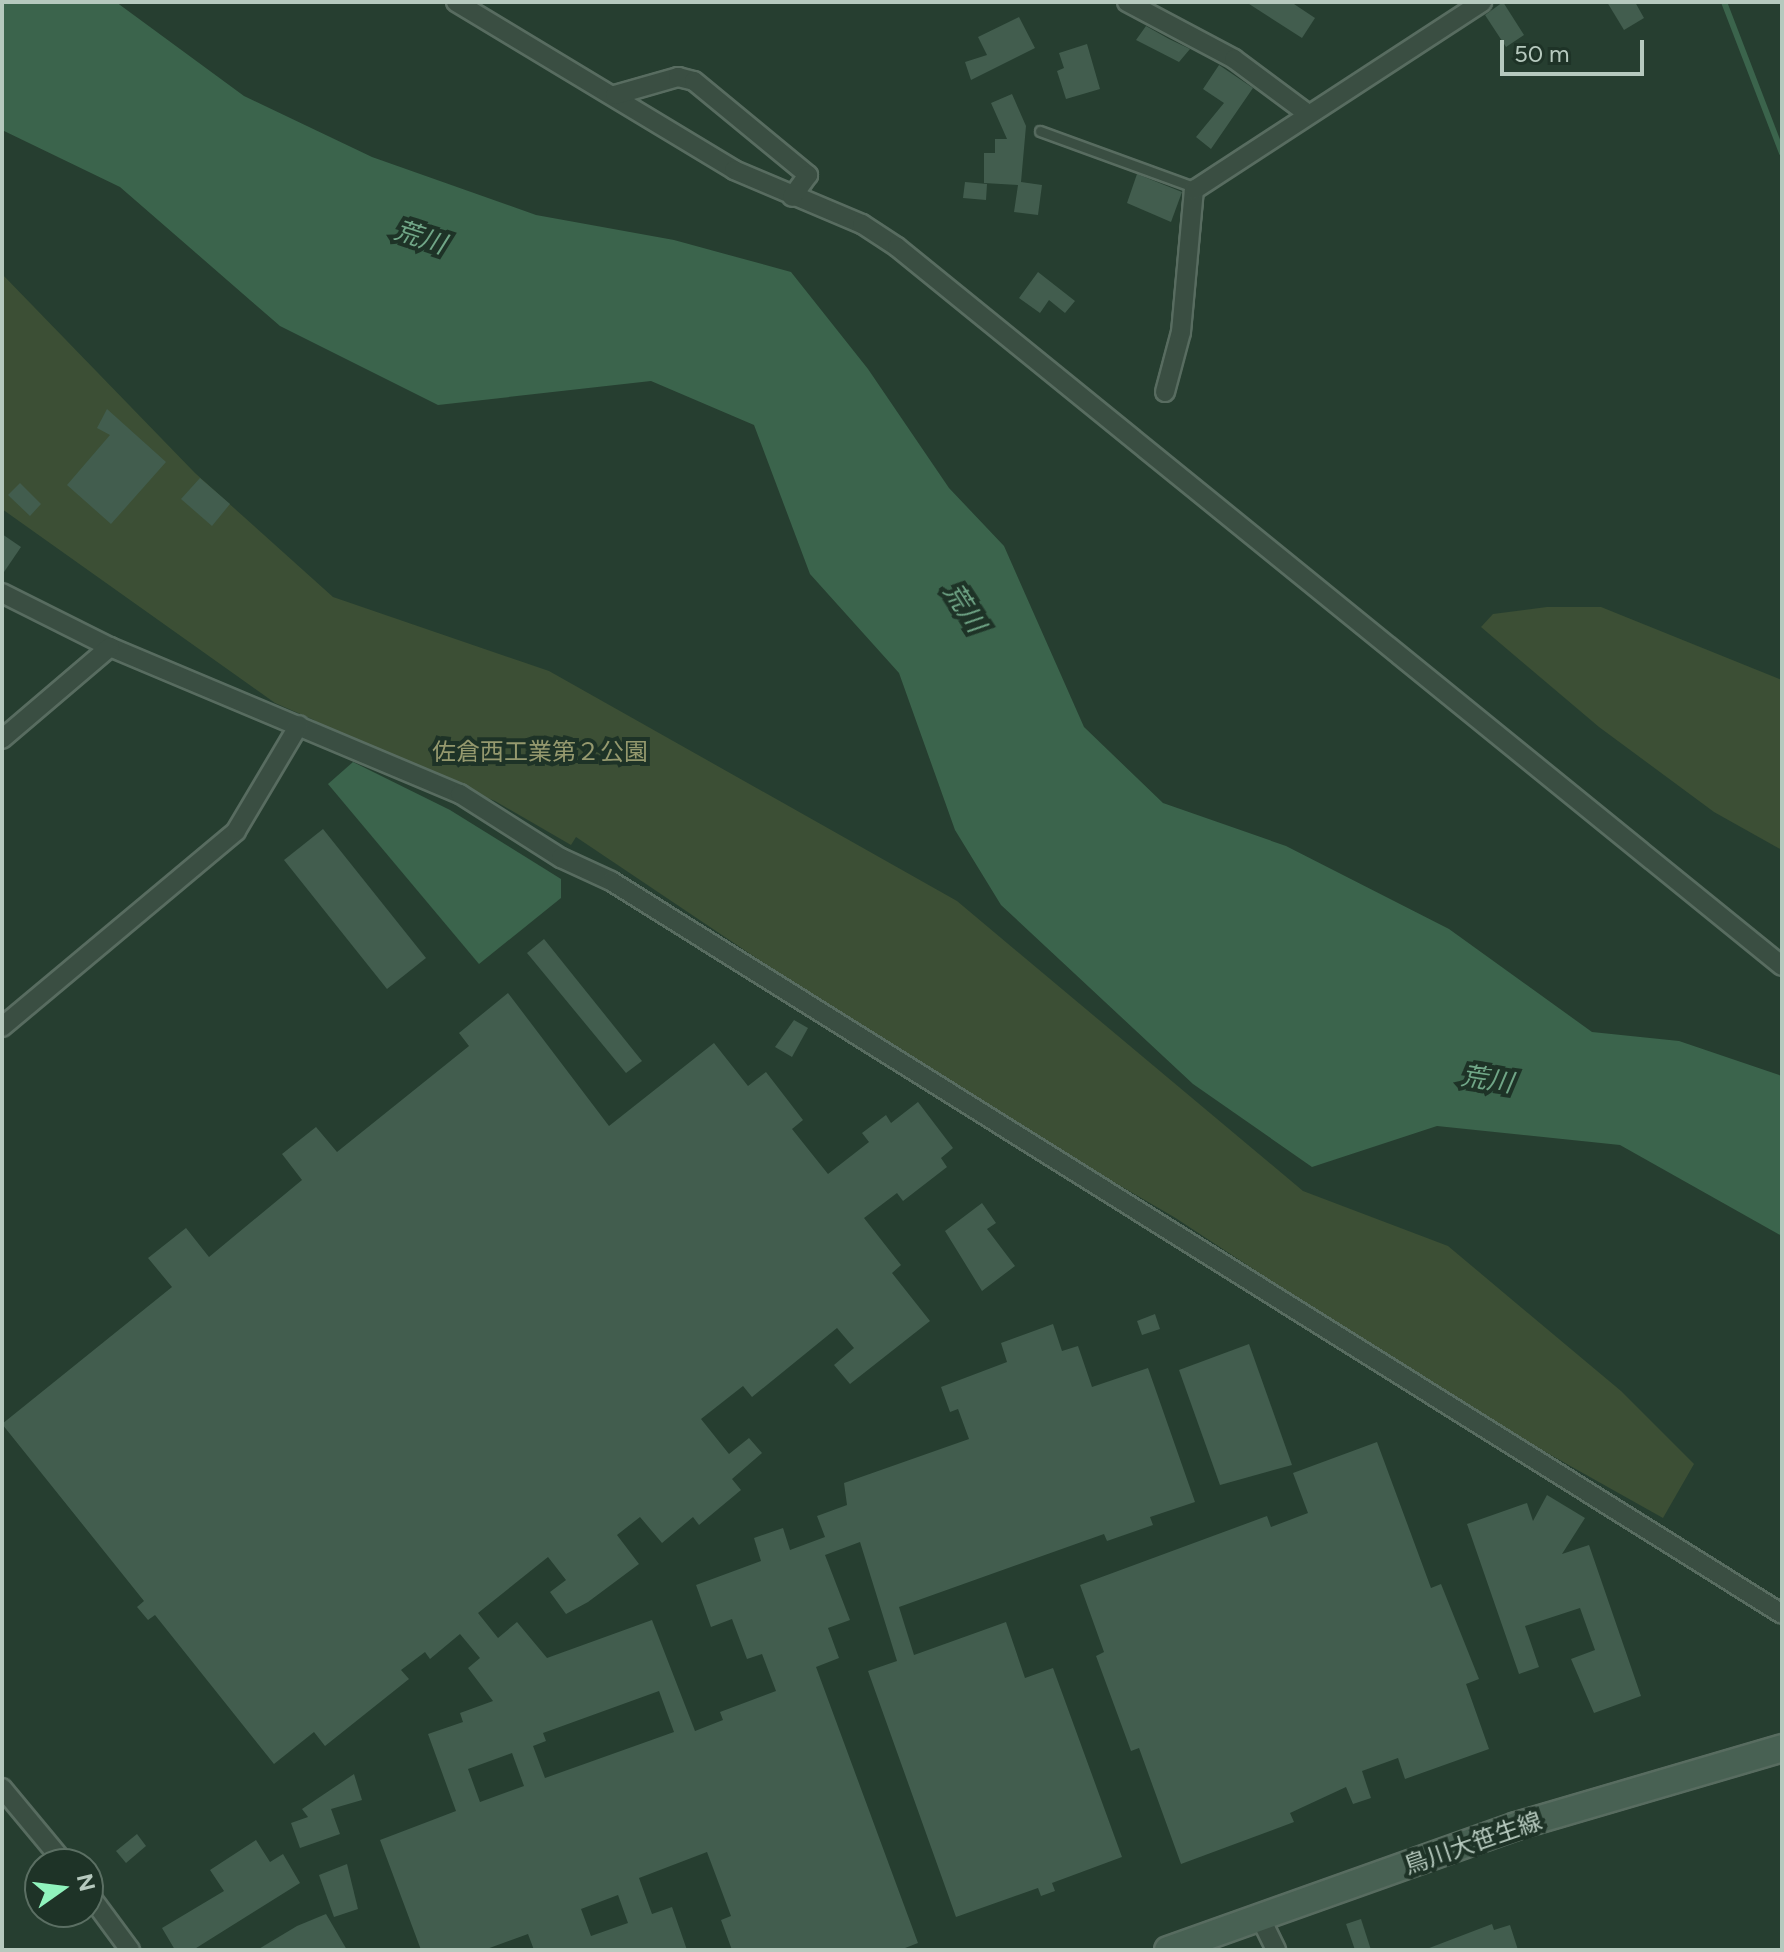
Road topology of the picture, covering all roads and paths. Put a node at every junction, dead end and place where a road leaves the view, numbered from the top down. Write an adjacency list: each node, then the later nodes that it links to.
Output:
1 (456, 2): 4 (street)
2 (1127, 2): 5 (street)
3 (1482, 2): 5 (street)
4 (615, 95): 8 (street); 8 (street)
5 (1308, 114): 7 (street)
6 (1040, 131): 7 (lane)
7 (1197, 188): 9 (street)
8 (792, 197): 14 (street)
9 (1165, 392)
10 (2, 593): 11 (street)
11 (110, 647): 12 (street); 13 (street)
12 (299, 725): 15 (street); 16 (street)
13 (2, 739)
14 (1782, 966)
15 (2, 1027)
16 (1782, 1614)
17 (1782, 1748): 21 (street, 鳥川大笹生線)
18 (2, 1788): 19 (street)
19 (52, 1848)
20 (104, 1915): 22 (street)
21 (1260, 1917): 23 (street, 鳥川大笹生線); 24 (street)
22 (130, 1950)
23 (1168, 1950)
24 (1276, 1950)

